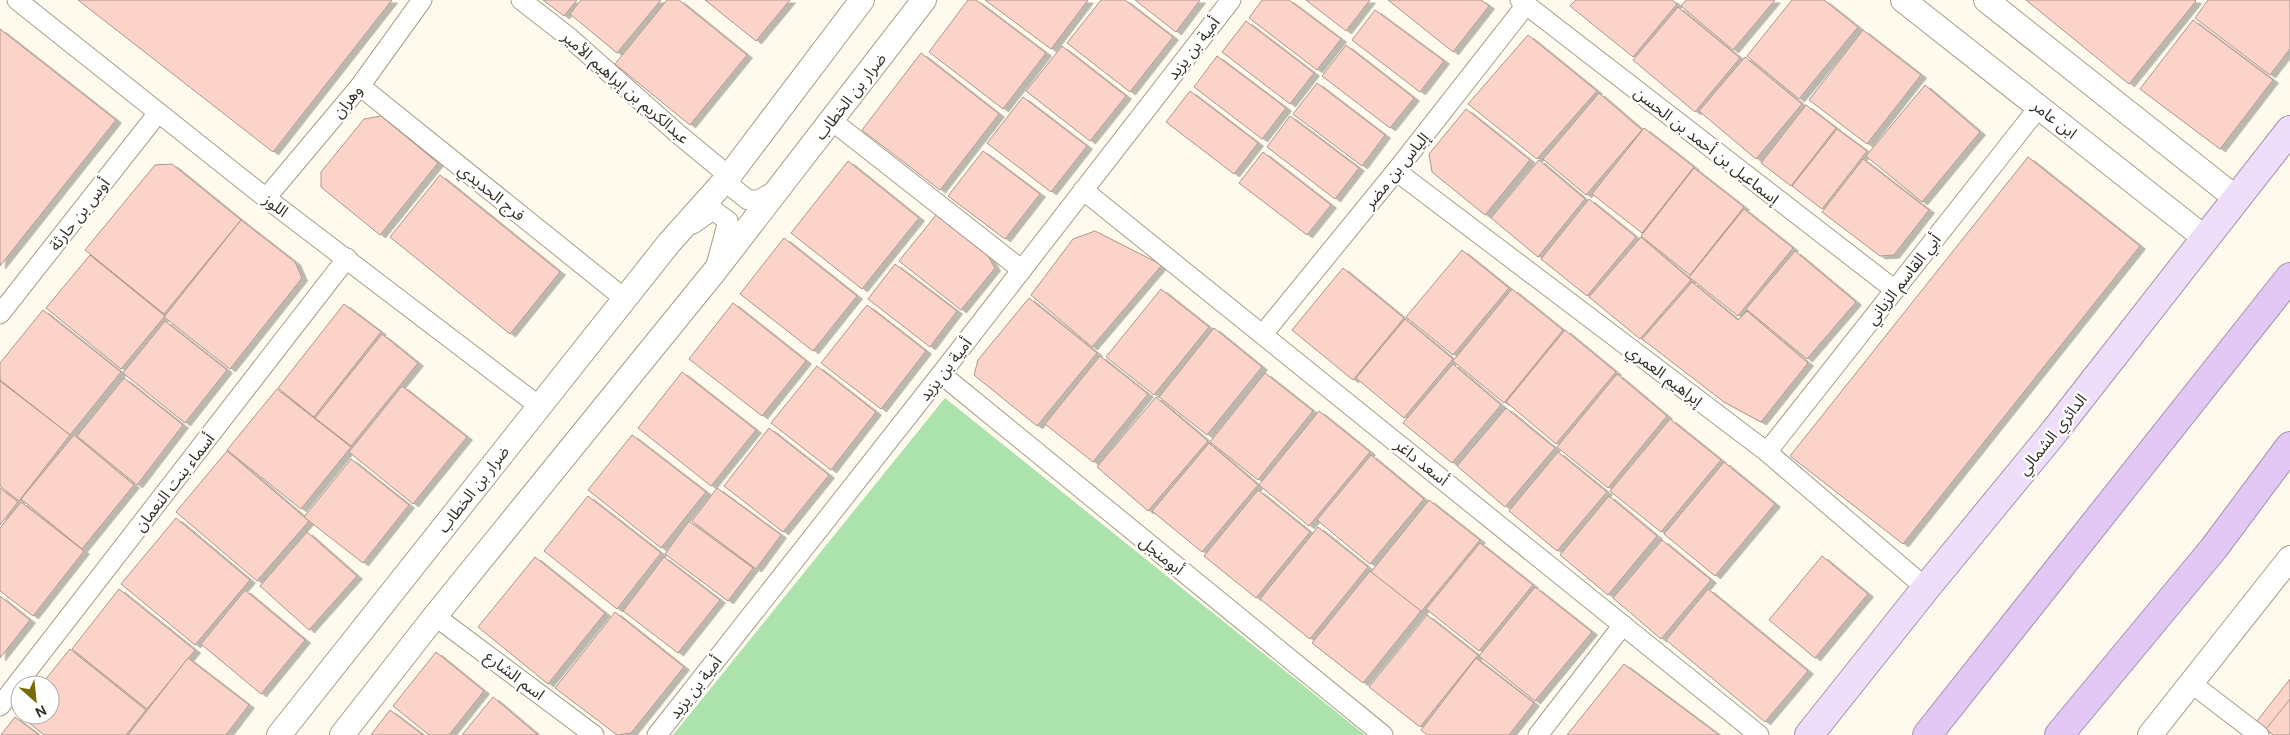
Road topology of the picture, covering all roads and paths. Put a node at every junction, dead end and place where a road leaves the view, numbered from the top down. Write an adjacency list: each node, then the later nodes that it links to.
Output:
1 (17, 0): 12 (street, اللوز)
2 (422, 0): 10 (street, وهران)
3 (521, 0): 16 (street, عبدالكريم بن إبراهيم الأمير)
4 (862, 0): 16 (street, ضرار بن الخطاب)
5 (924, 0): 13 (street, ضرار بن الخطاب)
6 (1231, 0): 18 (street, أمية بن يزيد)
7 (1903, 0): 11 (street, ابن عامر)
8 (1986, 0): 20 (street)
9 (1523, 2): 15 (street, إلياس بن مضر); 28 (street, إسماعيل بن أحمد بن الحسن)
10 (360, 86): 19 (street, وهران); 29 (street, فرج الحديدي)
11 (2039, 107): 21 (street, ابن عامر); 28 (street, أبي القاسم الزياني)
12 (158, 113): 19 (street, اللوز); 30 (street, أوس بن حارثة)
13 (831, 120): 17 (street, ضرار بن الخطاب); 25 (street)
14 (2290, 130): 20 (main road, الدائري الشمالي)
15 (1396, 171): 31 (street, إلياس بن مضر); 36 (street, إبراهيم العمري)
16 (730, 176): 17 (street, ضرار بن الخطاب); 22 (street, ضرار بن الخطاب)
17 (775, 190): 26 (street, ضرار بن الخطاب)
18 (1084, 190): 25 (street, أمية بن يزيد); 31 (street, أسعد داغر)
19 (266, 198): 23 (street, اللوز)
20 (2237, 199): 21 (main road, الدائري الشمالي)
21 (2206, 239): 38 (main road, الدائري الشمالي)
22 (669, 244): 26 (street, ضرار بن الخطاب); 29 (street, ضرار بن الخطاب)
23 (347, 258): 34 (street, اللوز); 42 (street, أسماء بنت النعمان)
24 (2290, 263): 32 (highway)
25 (1022, 270): 33 (street, أمية بن يزيد)
26 (714, 272): 39 (street, ضرار بن الخطاب)
27 (2290, 277): 32 (highway)
28 (1895, 290): 36 (street, أبي القاسم الزياني)
29 (625, 299): 34 (street, ضرار بن الخطاب)
30 (0, 314)
31 (1264, 334): 40 (street, أسعد داغر)
32 (2229, 355): 52 (highway)
33 (942, 374): 47 (street, أمية بن يزيد); 48 (street, أبومنجل)
34 (539, 406): 44 (street, ضرار بن الخطاب)
35 (2290, 446): 53 (highway)
36 (1766, 452): 38 (street, إبراهيم العمري)
37 (2290, 558): 41 (street)
38 (1926, 588): 51 (main road, الدائري الشمالي)
39 (435, 616): 45 (street, ضرار بن الخطاب); 46 (street, اسم الشارع)
40 (1623, 625): 49 (street); 50 (street, أسعد داغر)
41 (2192, 683): 43 (street); 54 (street)
42 (0, 706)
43 (2154, 734)
44 (279, 735)
45 (342, 735)
46 (594, 735)
47 (657, 735)
48 (1383, 735)
49 (1538, 735)
50 (1759, 735)
51 (1809, 735)
52 (1927, 735)
53 (2059, 735)
54 (2258, 735)

